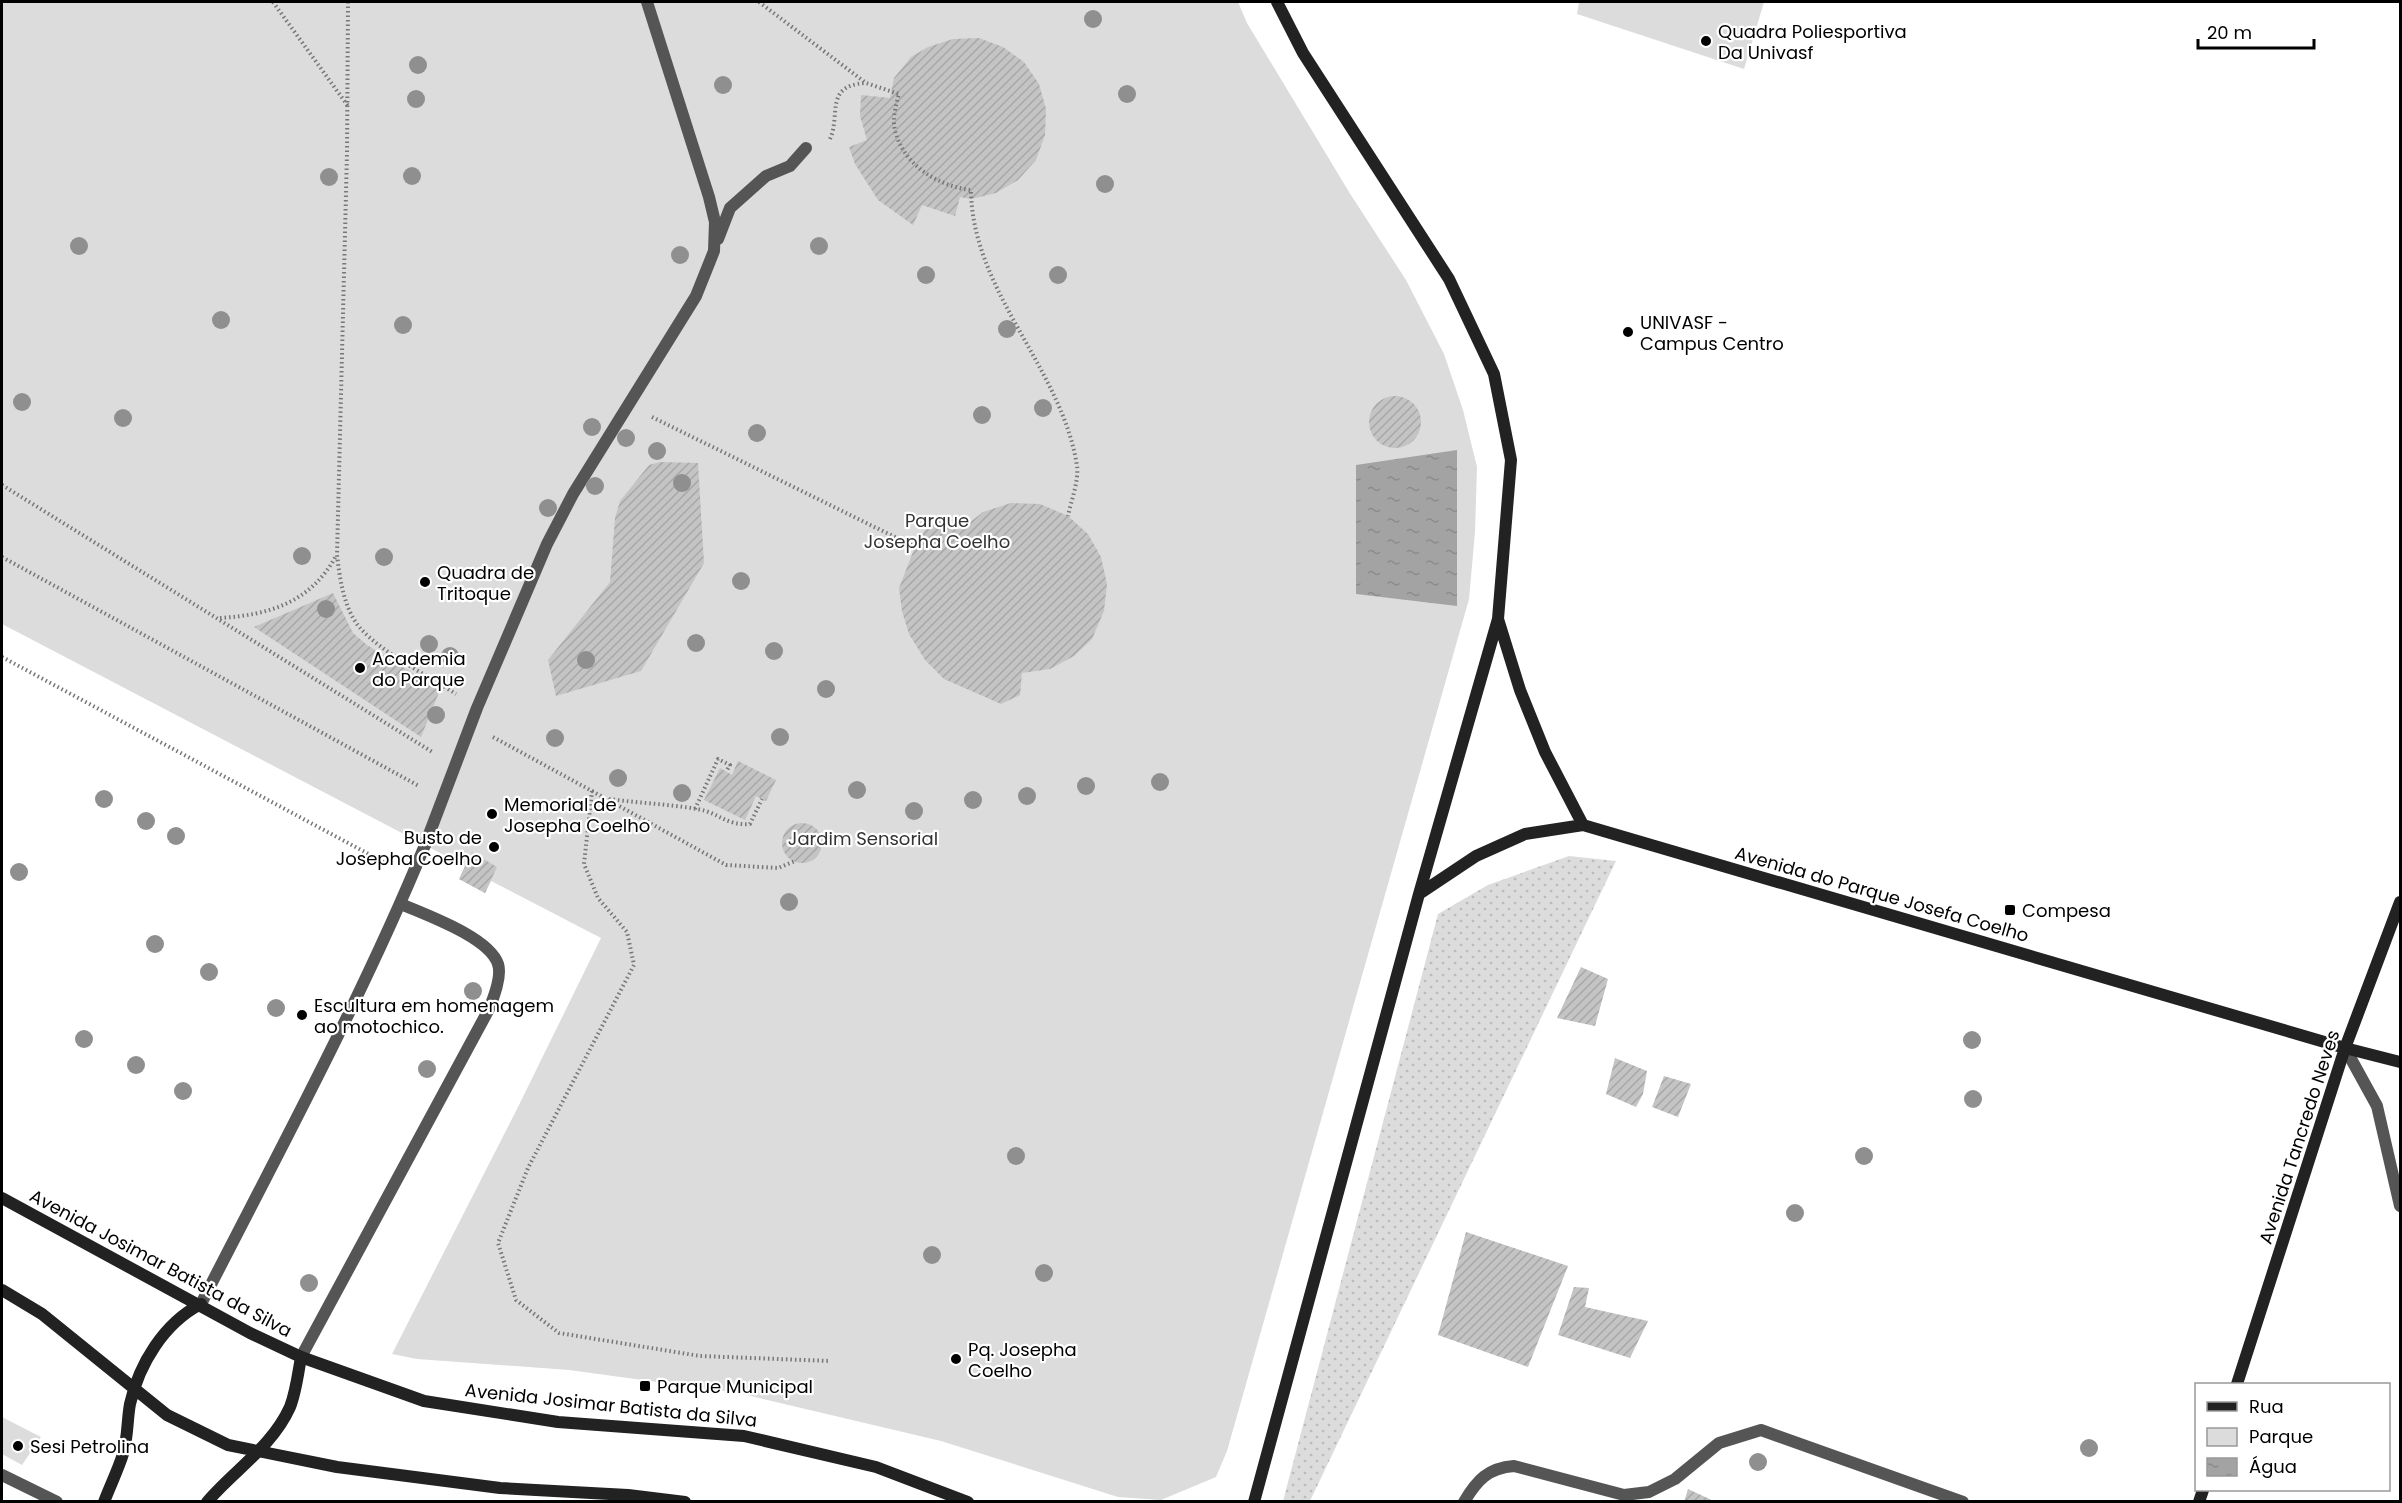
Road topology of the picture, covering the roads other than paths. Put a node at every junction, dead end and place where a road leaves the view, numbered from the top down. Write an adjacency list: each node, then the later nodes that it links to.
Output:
1 (647, 2): 4 (street)
2 (1277, 2): 5 (main road)
3 (806, 148): 4 (street)
4 (714, 251): 9 (street)
5 (1498, 619): 6 (main road); 7 (main road)
6 (1583, 825): 7 (main road, Avenida do Parque Josefa Coelho); 10 (main road, Avenida do Parque Josefa Coelho)
7 (1419, 894): 21 (main road)
8 (2400, 902): 10 (main road, Avenida Tancredo Neves)
9 (400, 904): 15 (street); 16 (street)
10 (2345, 1048): 11 (main road, Avenida do Parque Josefa Coelho); 13 (street); 17 (main road, Avenida Tancredo Neves)
11 (2400, 1062)
12 (2, 1198): 15 (main road, Avenida Josimar Batista da Silva)
13 (2400, 1206)
14 (2, 1290): 18 (main road)
15 (201, 1304): 16 (main road, Avenida Josimar Batista da Silva); 18 (main road)
16 (301, 1357): 19 (main road); 26 (main road, Avenida Josimar Batista da Silva)
17 (2237, 1383)
18 (134, 1389): 19 (main road); 23 (main road)
19 (259, 1451): 24 (main road); 25 (main road)
20 (2, 1475): 22 (street)
21 (1254, 1501)
22 (57, 1502)
23 (104, 1502)
24 (207, 1502)
25 (685, 1502)
26 (968, 1502)
27 (1464, 1502): 28 (street)
28 (1963, 1502)

